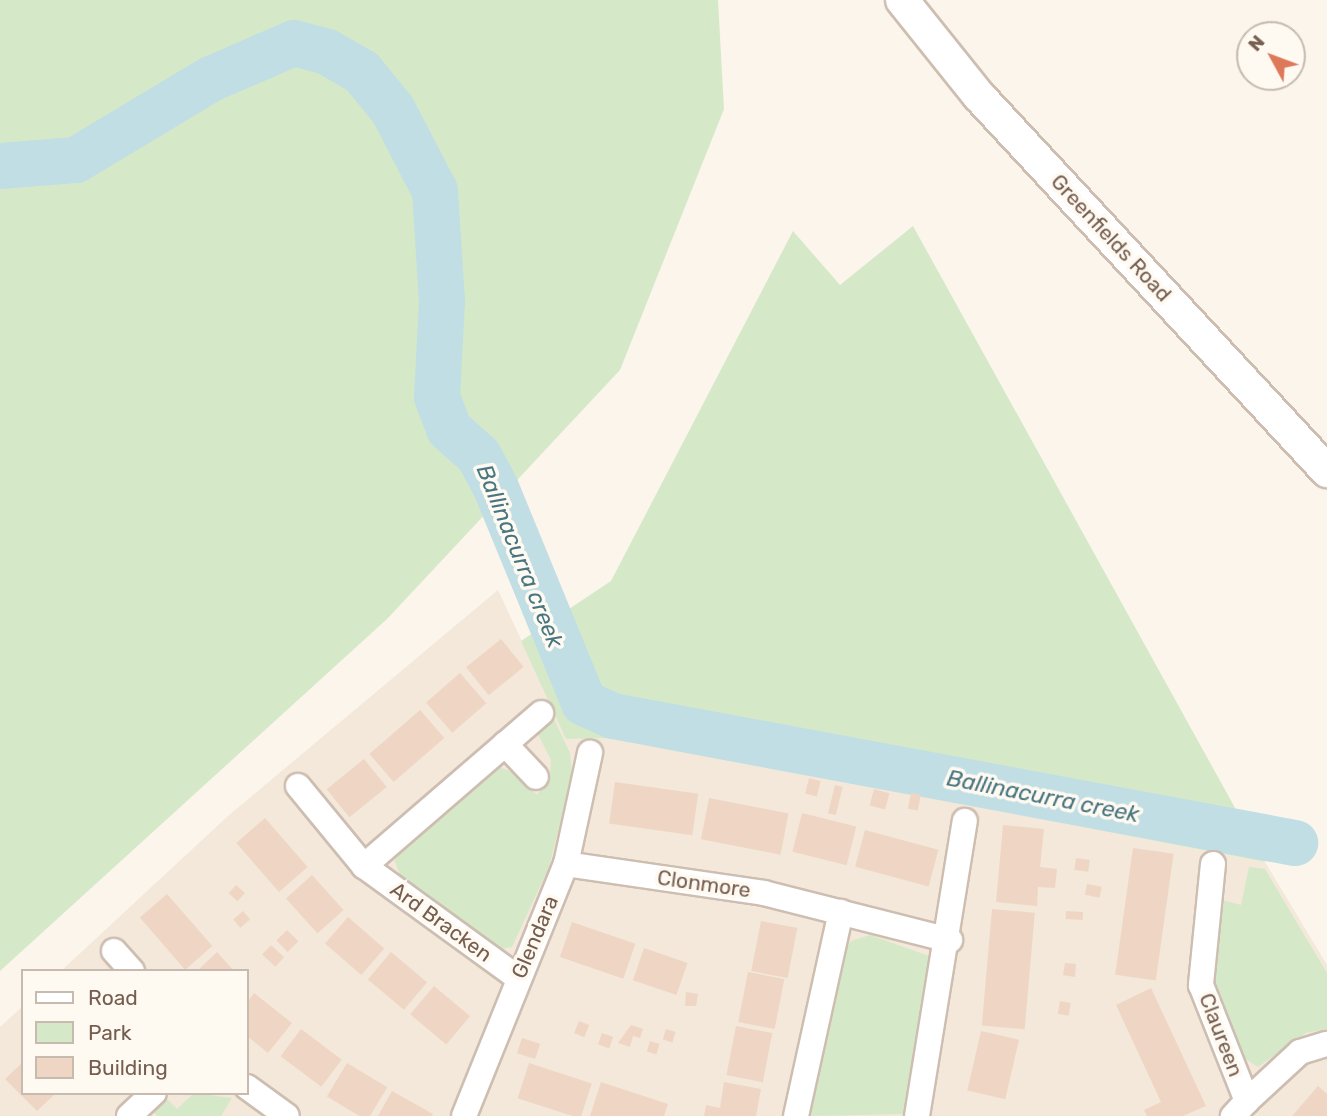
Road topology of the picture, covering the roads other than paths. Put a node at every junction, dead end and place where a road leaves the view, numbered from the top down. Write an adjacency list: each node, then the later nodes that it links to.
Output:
1 (902, 0): 2 (street, Greenfields Road)
2 (1327, 471)
3 (541, 713): 4 (street)
4 (505, 744): 6 (street); 11 (street)
5 (590, 753): 9 (street, Glendara)
6 (536, 777)
7 (298, 786): 11 (street, Ard Bracken)
8 (965, 821): 13 (street)
9 (566, 864): 12 (street, Clonmore); 16 (street, Glendara)
10 (1213, 864): 20 (street, Claureen)
11 (364, 866): 16 (street, Ard Bracken)
12 (841, 912): 13 (street, Clonmore); 24 (street)
13 (950, 940): 25 (street)
14 (114, 951): 15 (street)
15 (130, 969)
16 (518, 978): 23 (street, Glendara)
17 (1327, 1044): 20 (street)
18 (248, 1088): 22 (street)
19 (152, 1095): 21 (street)
20 (1240, 1109)
21 (130, 1116)
22 (287, 1116)
23 (464, 1116)
24 (796, 1116)
25 (917, 1116)

